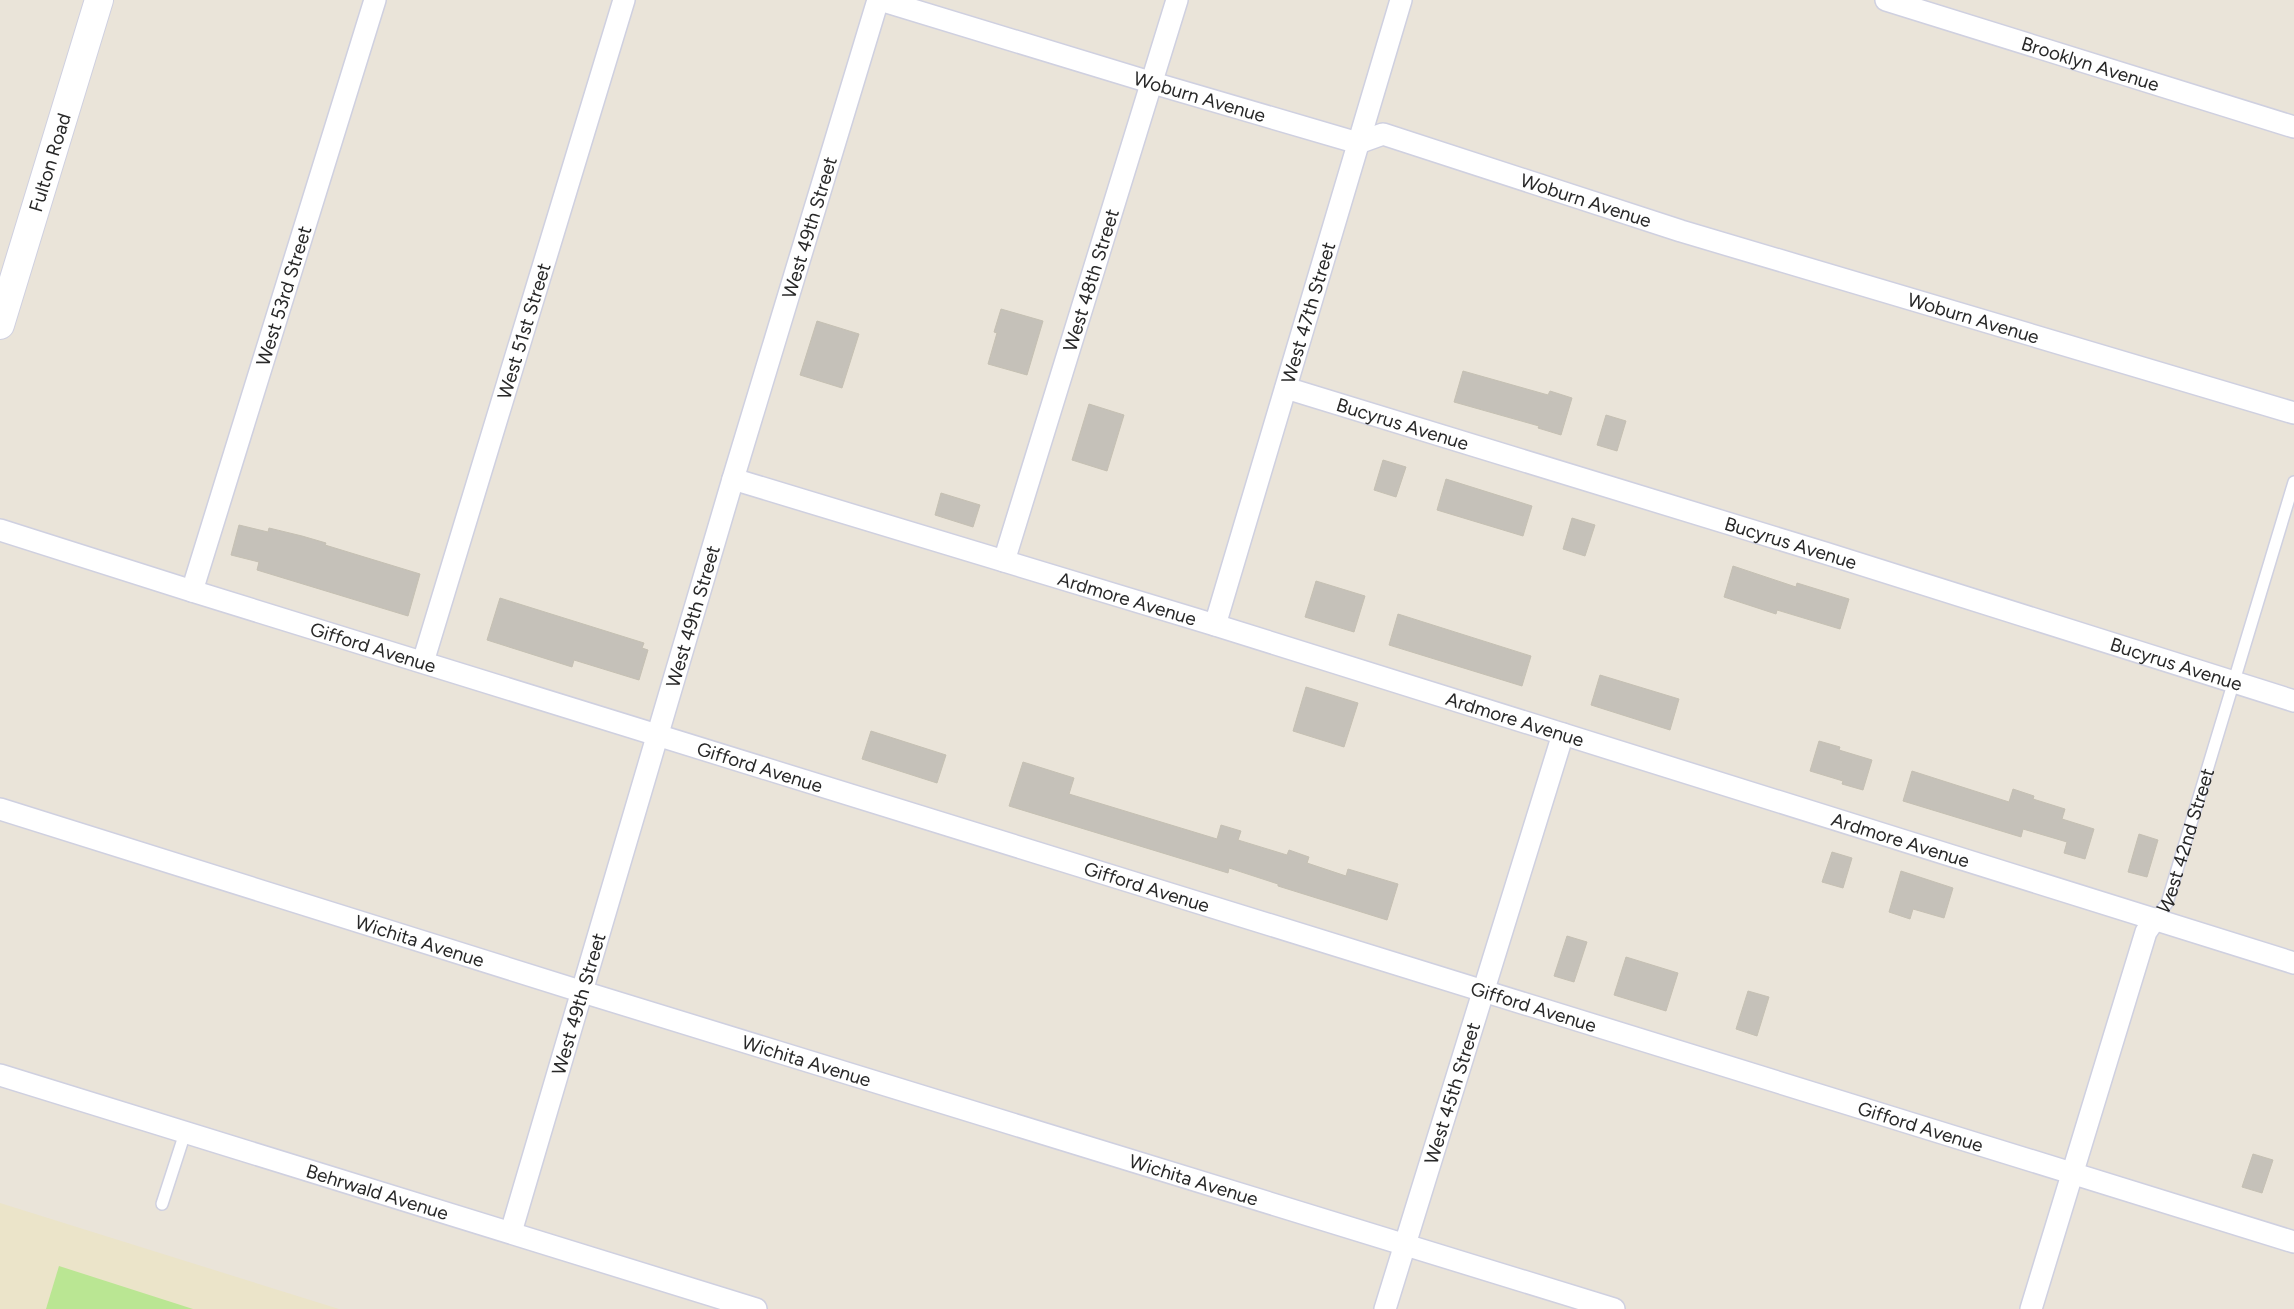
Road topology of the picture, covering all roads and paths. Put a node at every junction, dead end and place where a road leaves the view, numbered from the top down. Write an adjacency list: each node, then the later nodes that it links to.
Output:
1 (99, 0): 12 (main road, Fulton Road)
2 (375, 0): 19 (street, West 53rd Street)
3 (624, 0): 21 (street, West 51st Street)
4 (879, 0): 8 (street, Woburn Avenue); 15 (street, West 49th Street)
5 (1177, 0): 9 (street, West 48th Street)
6 (1401, 0): 11 (street, West 47th Street)
7 (1886, 0): 10 (street, Brooklyn Avenue)
8 (942, 9): 9 (street, Woburn Avenue)
9 (1153, 83): 11 (street, Woburn Avenue); 18 (street, West 48th Street)
10 (2294, 127)
11 (1358, 143): 13 (street, West 47th Street); 14 (street, Woburn Avenue)
12 (0, 325)
13 (1286, 388): 20 (street, West 47th Street); 22 (street, Bucyrus Avenue)
14 (2294, 413)
15 (733, 479): 18 (street, Ardmore Avenue); 24 (street, West 49th Street)
16 (2294, 482): 22 (lane, West 42nd Street)
17 (0, 530): 19 (street, Gifford Avenue)
18 (1004, 561): 20 (street, Ardmore Avenue)
19 (192, 591): 21 (street, Gifford Avenue)
20 (1215, 625): 25 (street, Ardmore Avenue)
21 (423, 662): 24 (street, Gifford Avenue)
22 (2235, 683): 23 (street, Bucyrus Avenue); 27 (lane, West 42nd Street)
23 (2294, 701)
24 (657, 734): 29 (street, Gifford Avenue); 30 (street, West 49th Street)
25 (1563, 734): 27 (street, Ardmore Avenue); 29 (street, West 45th Street)
26 (0, 809): 30 (street, Wichita Avenue)
27 (2155, 919): 28 (street, Ardmore Avenue); 33 (street, West 42nd Street)
28 (2294, 963)
29 (1482, 991): 33 (street, Gifford Avenue); 37 (street, West 45th Street)
30 (583, 992): 35 (street, West 49th Street); 37 (street, Wichita Avenue)
31 (0, 1075): 32 (street, Behrwald Avenue)
32 (185, 1133): 34 (lane); 35 (street, Behrwald Avenue)
33 (2072, 1174): 36 (street, Gifford Avenue); 41 (street, West 42nd Street)
34 (162, 1204)
35 (510, 1232): 38 (street, Behrwald Avenue)
36 (2294, 1242)
37 (1405, 1243): 39 (street, West 45th Street); 40 (street, Wichita Avenue)
38 (756, 1309)
39 (1385, 1309)
40 (1614, 1309)
41 (2031, 1309)

